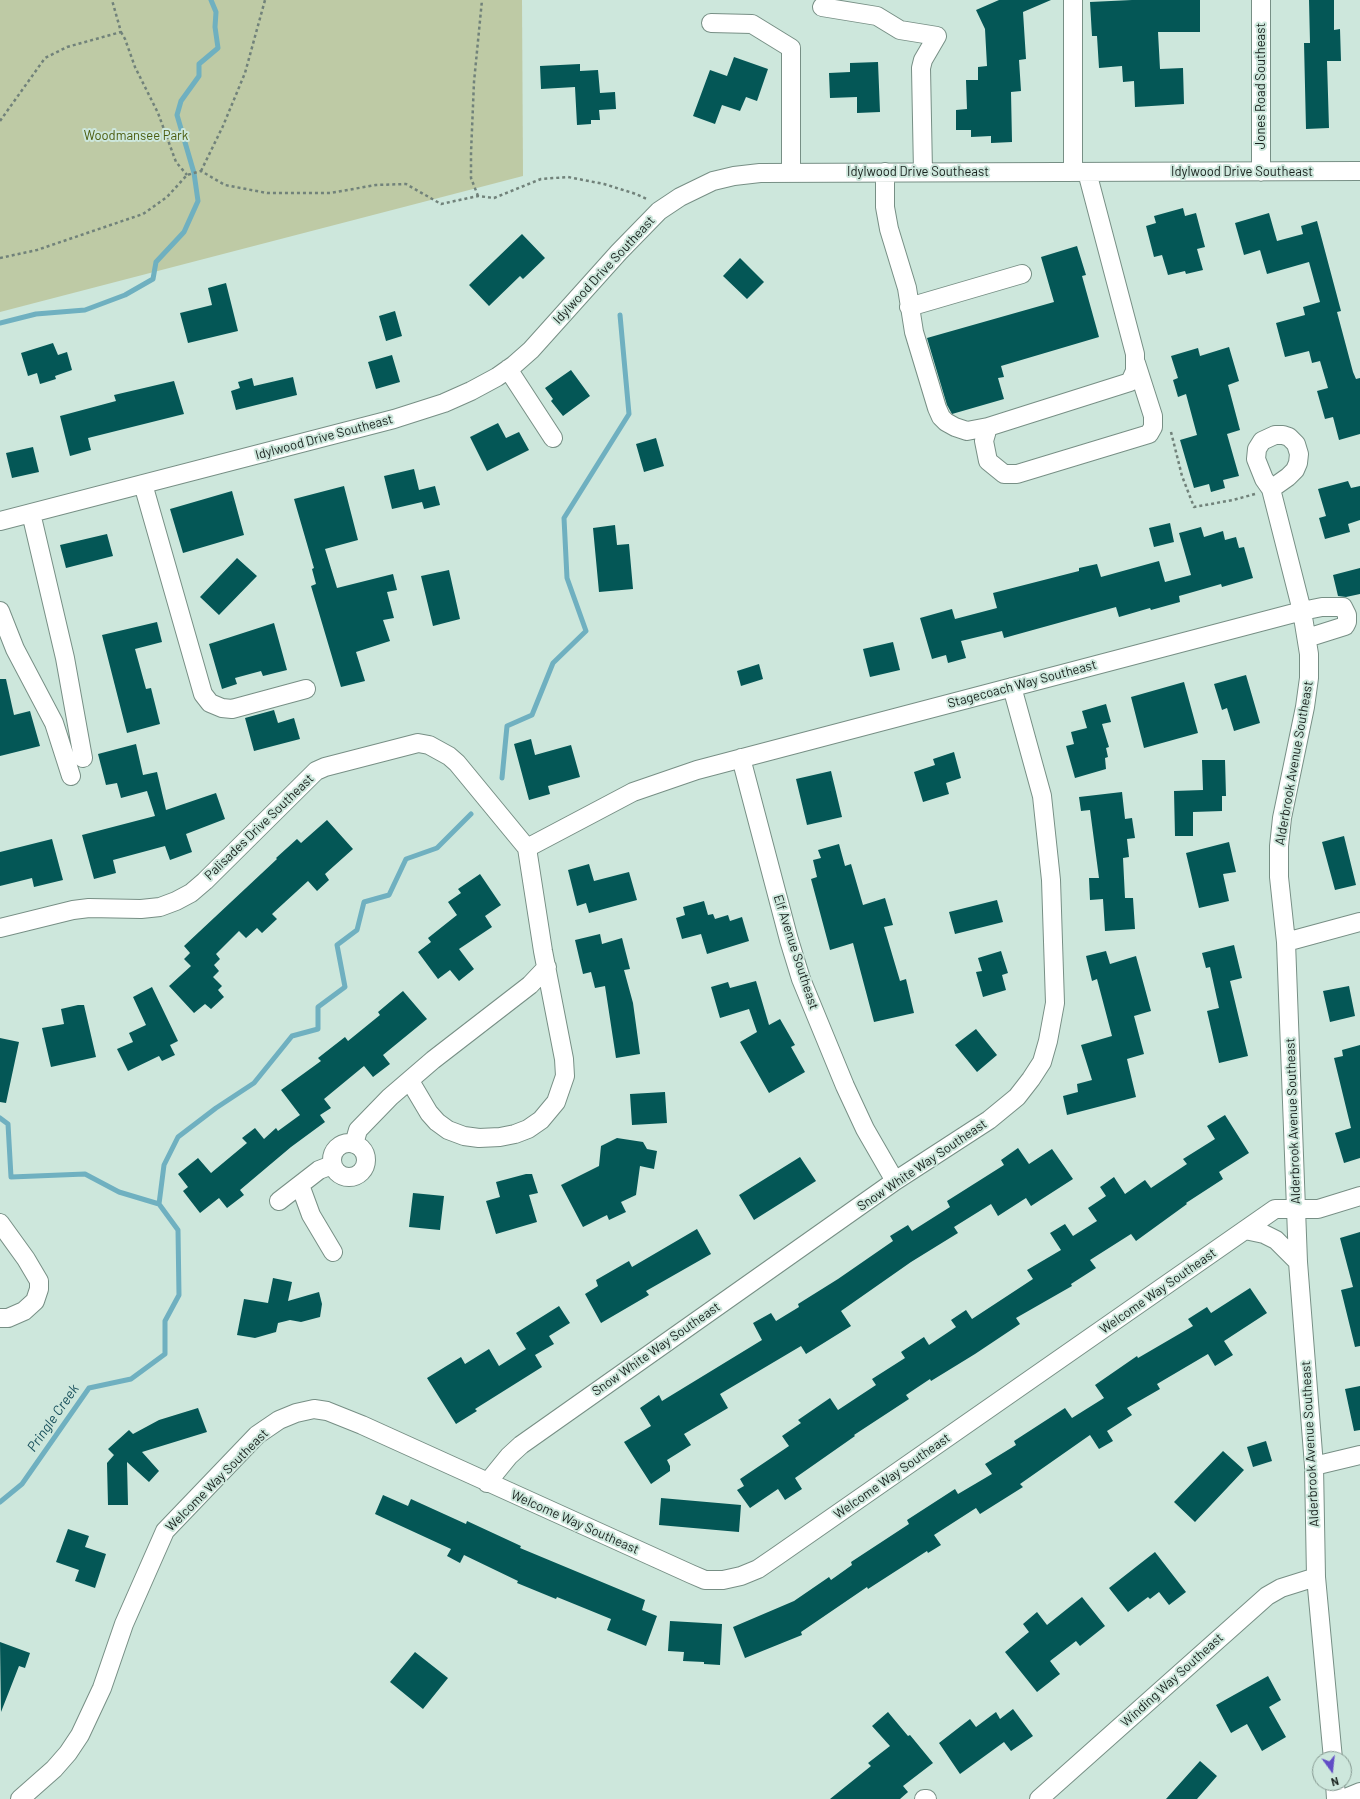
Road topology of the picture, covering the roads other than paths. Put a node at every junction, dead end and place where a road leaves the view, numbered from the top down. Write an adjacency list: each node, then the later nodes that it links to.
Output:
1 (1073, 0): 8 (street)
2 (1261, 0): 9 (street, Jones Road Southeast)
3 (822, 7): 7 (street)
4 (711, 23): 10 (street)
5 (1360, 171): 9 (street, Idylwood Drive Southeast)
6 (885, 172): 7 (street, Idylwood Drive Southeast); 10 (street, Idylwood Drive Southeast); 12 (street)
7 (923, 172): 8 (street, Idylwood Drive Southeast)
8 (1080, 172): 9 (street, Idylwood Drive Southeast); 13 (street)
9 (1261, 172)
10 (791, 173): 14 (street, Idylwood Drive Southeast)
11 (1022, 274): 12 (street)
12 (909, 308): 15 (street)
13 (1136, 363): 15 (street); 15 (street)
14 (508, 369): 16 (street); 17 (street, Idylwood Drive Southeast)
15 (988, 427)
16 (553, 438)
17 (143, 484): 19 (street, Idylwood Drive Southeast); 25 (street)
18 (1271, 489): 22 (street, Alderbrook Avenue Southeast)
19 (31, 513): 20 (street, Idylwood Drive Southeast); 26 (street)
20 (0, 521)
21 (0, 611): 28 (street)
22 (1302, 611): 23 (street, Alderbrook Avenue Southeast); 23 (street, Stagecoach Way Southeast); 24 (street, Stagecoach Way Southeast)
23 (1307, 638): 32 (street, Alderbrook Avenue Southeast)
24 (1012, 687): 27 (street, Stagecoach Way Southeast); 37 (street, Snow White Way Southeast)
25 (306, 689)
26 (83, 758)
27 (741, 758): 29 (street, Stagecoach Way Southeast); 37 (street, Elf Avenue Southeast)
28 (71, 776)
29 (527, 848): 31 (street, Palisades Drive Southeast); 33 (street)
30 (1360, 922): 32 (street)
31 (0, 928)
32 (1286, 942): 41 (street, Alderbrook Avenue Southeast)
33 (547, 967): 34 (street); 34 (street)
34 (410, 1081): 35 (street)
35 (354, 1144): 36 (street); 36 (street)
36 (332, 1165): 38 (street)
37 (894, 1181): 49 (street, Snow White Way Southeast)
38 (300, 1185): 40 (street); 44 (street)
39 (1360, 1196): 41 (street, Welcome Way Southeast)
40 (279, 1201)
41 (1296, 1210): 43 (street, Welcome Way Southeast); 45 (street, Alderbrook Avenue Southeast)
42 (0, 1222): 46 (street)
43 (1245, 1230): 45 (street); 49 (street, Welcome Way Southeast)
44 (333, 1252)
45 (1298, 1262): 48 (street, Alderbrook Avenue Southeast)
46 (0, 1318)
47 (1360, 1455): 48 (street)
48 (1314, 1466): 50 (street, Alderbrook Avenue Southeast)
49 (487, 1483): 53 (street, Welcome Way Southeast)
50 (1316, 1578): 51 (street, Alderbrook Avenue Southeast); 54 (street, Winding Way Southeast)
51 (1332, 1751)
52 (1360, 1792): 55 (street)
53 (20, 1799)
54 (1039, 1799)
55 (1343, 1799)

